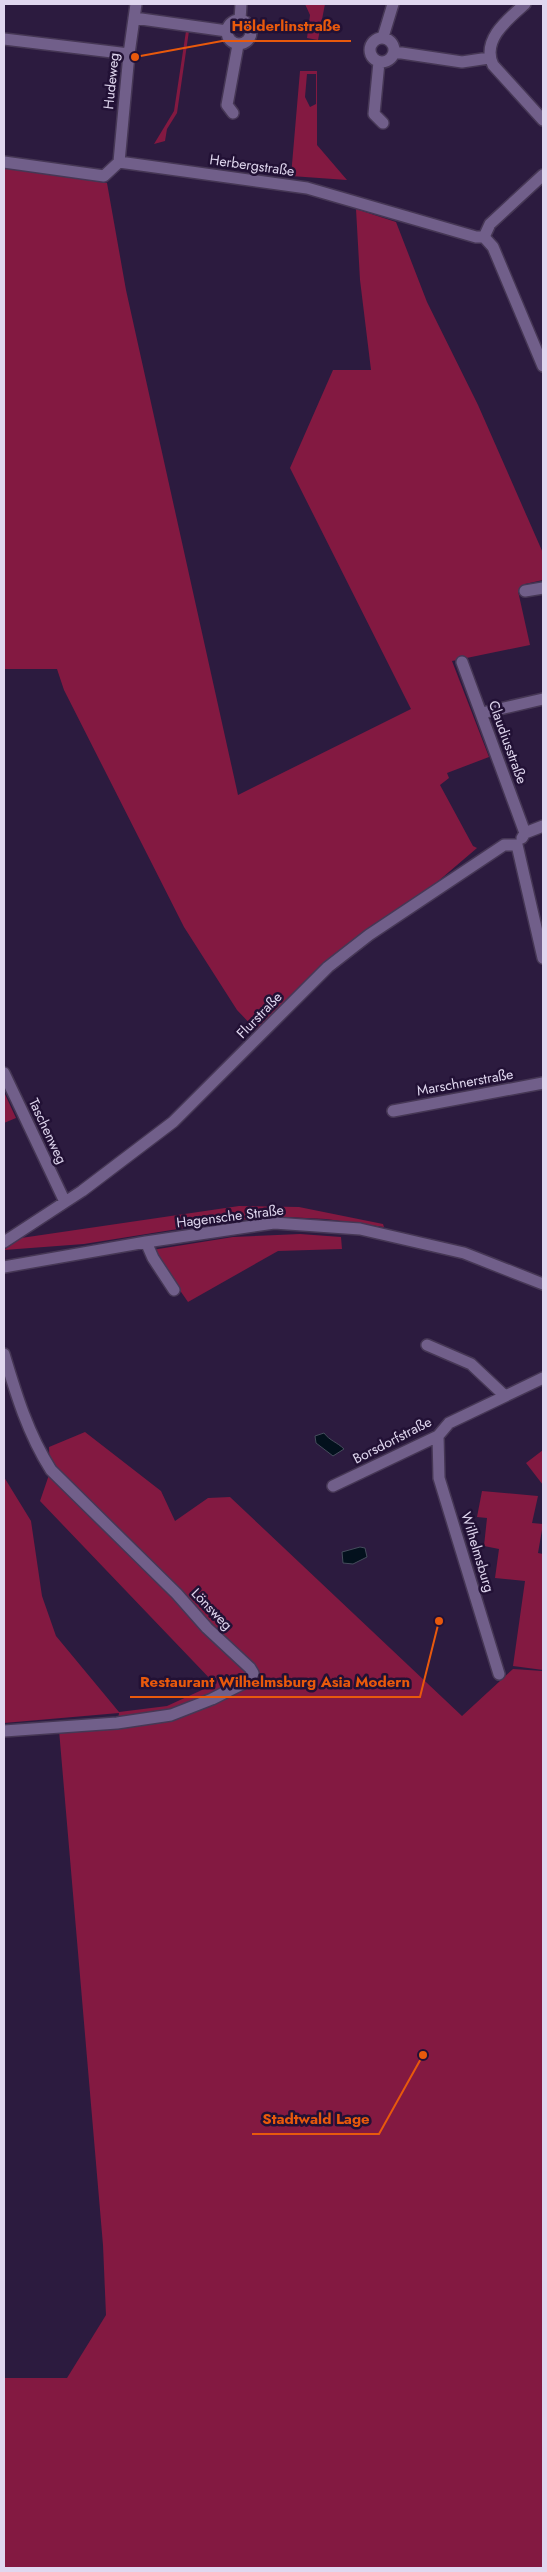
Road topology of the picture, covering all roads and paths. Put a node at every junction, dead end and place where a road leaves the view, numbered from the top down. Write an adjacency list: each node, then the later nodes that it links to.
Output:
1 (136, 4): 5 (street, Hudeweg)
2 (242, 4): 6 (street)
3 (393, 4): 8 (street)
4 (525, 4): 13 (street)
5 (134, 18): 7 (street); 12 (street, Hudeweg)
6 (240, 20): 7 (street); 10 (street)
7 (227, 32): 10 (street)
8 (383, 37): 11 (street); 14 (street)
9 (4, 39): 12 (street)
10 (238, 45): 15 (street)
11 (394, 52): 13 (street); 14 (street)
12 (129, 54): 19 (street, Hudeweg)
13 (490, 58): 16 (street)
14 (379, 62): 17 (street)
15 (233, 113)
16 (543, 120)
17 (383, 123)
18 (4, 162): 19 (street)
19 (119, 162): 21 (street, Herbergstraße)
20 (543, 175): 21 (street)
21 (484, 237): 22 (street)
22 (543, 366)
23 (543, 588): 24 (street)
24 (525, 591)
25 (462, 662): 27 (street, Claudiusstraße)
26 (543, 699): 27 (street)
27 (482, 712): 29 (street, Claudiusstraße)
28 (543, 826): 29 (street)
29 (525, 833): 30 (street)
30 (517, 845): 31 (street); 35 (street, Flurstraße)
31 (543, 958)
32 (4, 1073): 35 (street, Taschenweg)
33 (543, 1083): 34 (street, Marschnerstraße)
34 (393, 1111)
35 (65, 1202): 36 (street, Flurstraße)
36 (4, 1242)
37 (146, 1242): 38 (street, Hagensche Straße); 39 (street, Hagensche Straße); 40 (street)
38 (4, 1267)
39 (543, 1284)
40 (174, 1290)
41 (427, 1345): 44 (street)
42 (4, 1354): 48 (street, Lönsweg)
43 (543, 1378): 44 (street, Borsdorfstraße)
44 (506, 1396): 45 (street, Borsdorfstraße)
45 (438, 1436): 46 (street, Borsdorfstraße); 47 (street, Wilhelmsburg)
46 (333, 1486)
47 (499, 1674)
48 (4, 1731)

